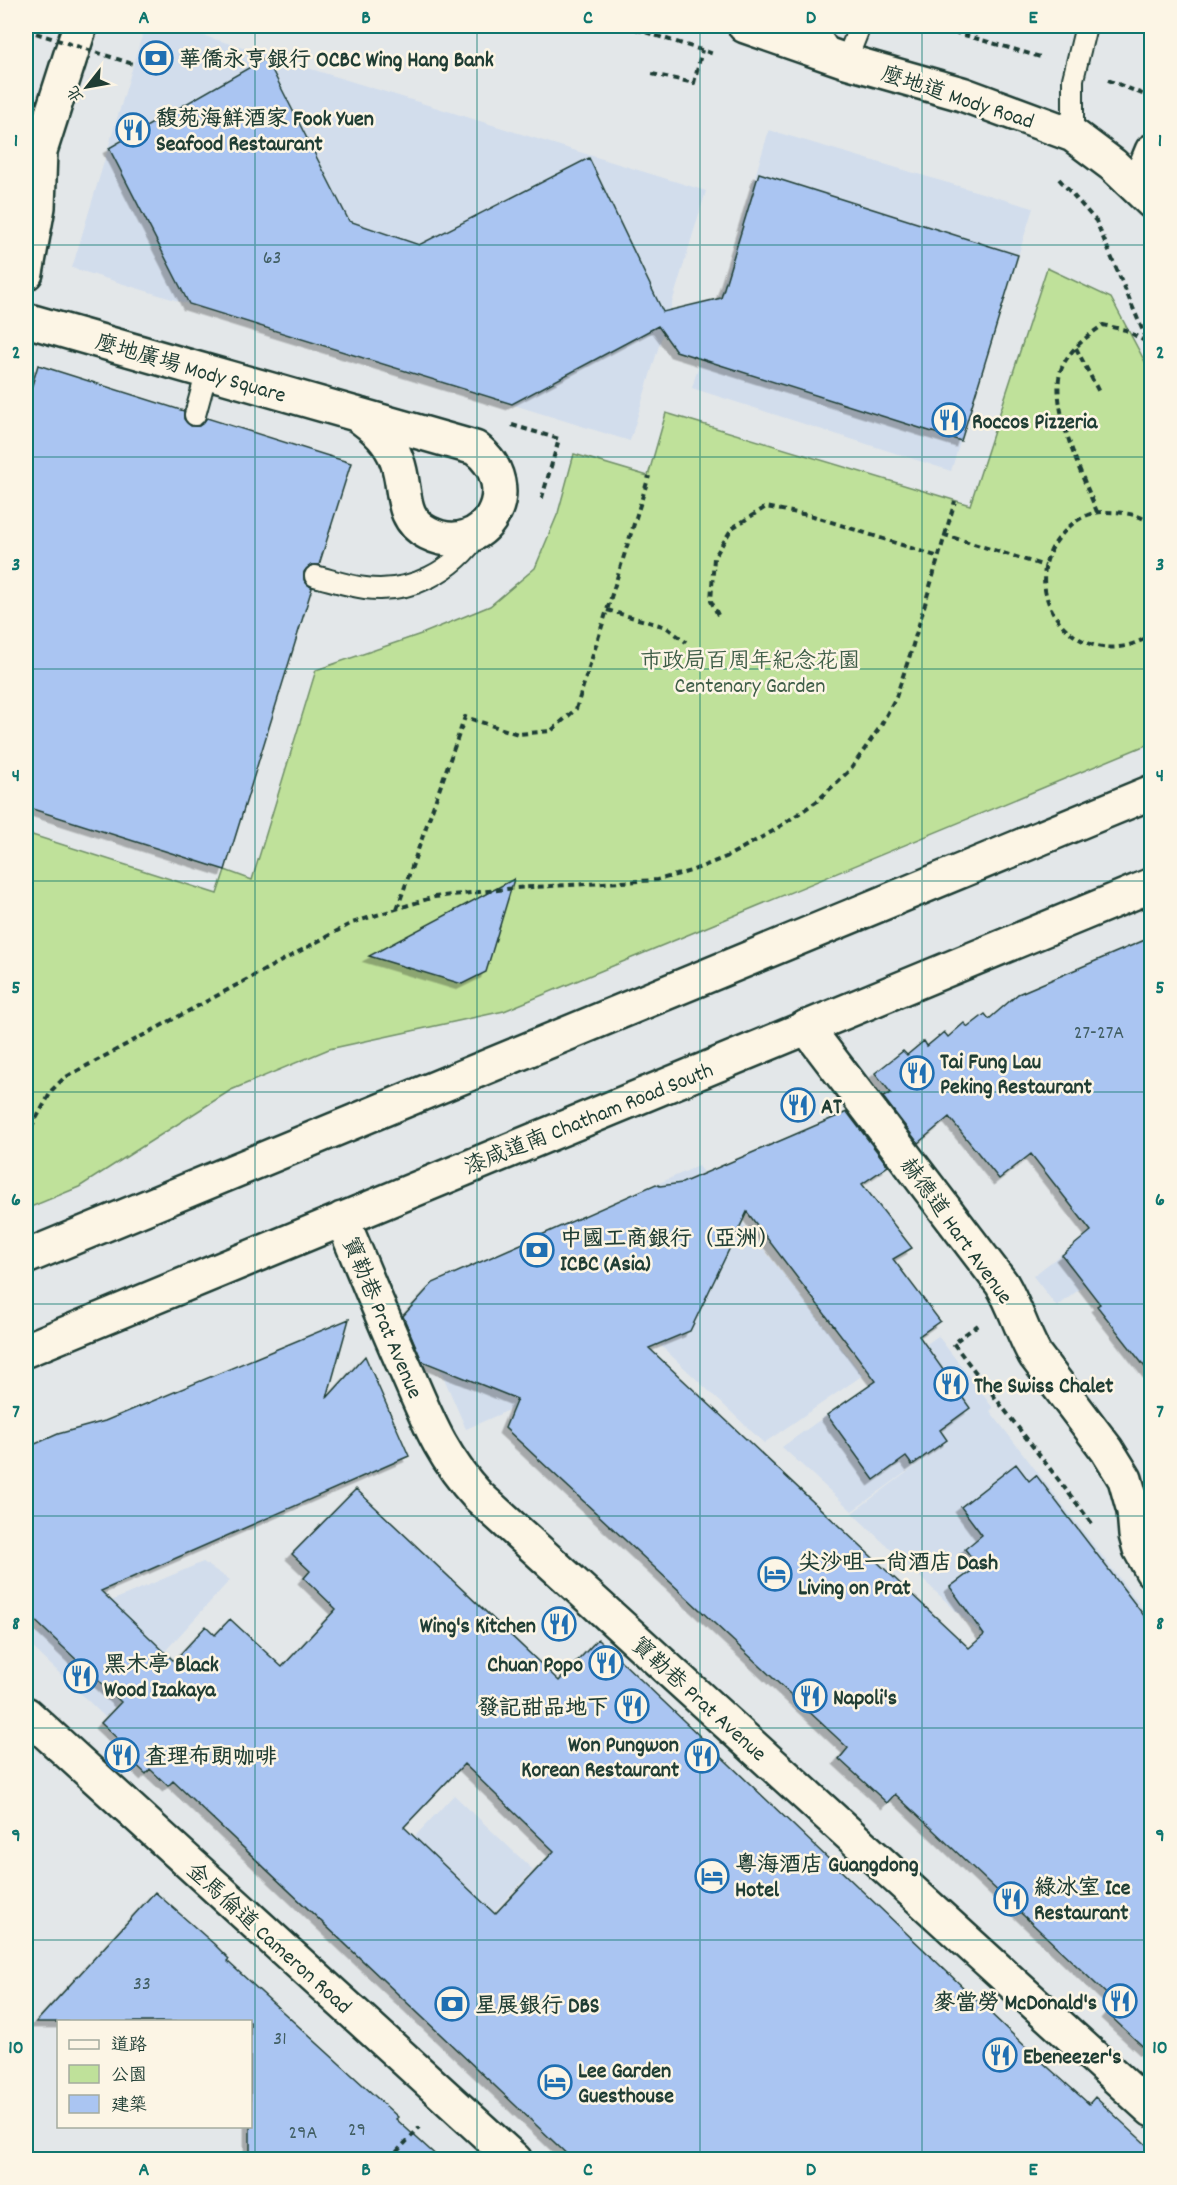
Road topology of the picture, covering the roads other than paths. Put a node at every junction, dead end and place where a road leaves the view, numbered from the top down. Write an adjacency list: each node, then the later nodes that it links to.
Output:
1 (80, 26): 9 (street)
2 (745, 26): 6 (street, 麼地道 Mody Road)
3 (814, 26): 6 (lane)
4 (860, 26): 6 (lane)
5 (1086, 26): 7 (lane)
6 (840, 58): 7 (street, 麼地道 Mody Road)
7 (1073, 135): 10 (street, 麼地道 Mody Road)
8 (1152, 151): 10 (street)
9 (33, 160): 11 (street)
10 (1144, 195)
11 (26, 273)
12 (26, 320): 13 (street, 麼地廣場 Mody Square)
13 (207, 371): 14 (lane); 15 (street, 麼地廣場 Mody Square)
14 (195, 414)
15 (356, 414): 16 (street, 麼地廣場 Mody Square); 16 (street, 麼地廣場 Mody Square)
16 (486, 524): 17 (lane)
17 (315, 576)
18 (1152, 792): 22 (street)
19 (1152, 885): 20 (street, 漆咸道南 Chatham Road South)
20 (806, 1028): 21 (street, 漆咸道南 Chatham Road South); 24 (street, 赫德道 Hart Avenue)
21 (342, 1219): 23 (street, 漆咸道南 Chatham Road South); 26 (street, 寶勒巷 Prat Avenue)
22 (26, 1257)
23 (26, 1350)
24 (1152, 1571)
25 (26, 1714): 27 (street, 金馬倫道 Cameron Road)
26 (1152, 2110)
27 (515, 2160)

